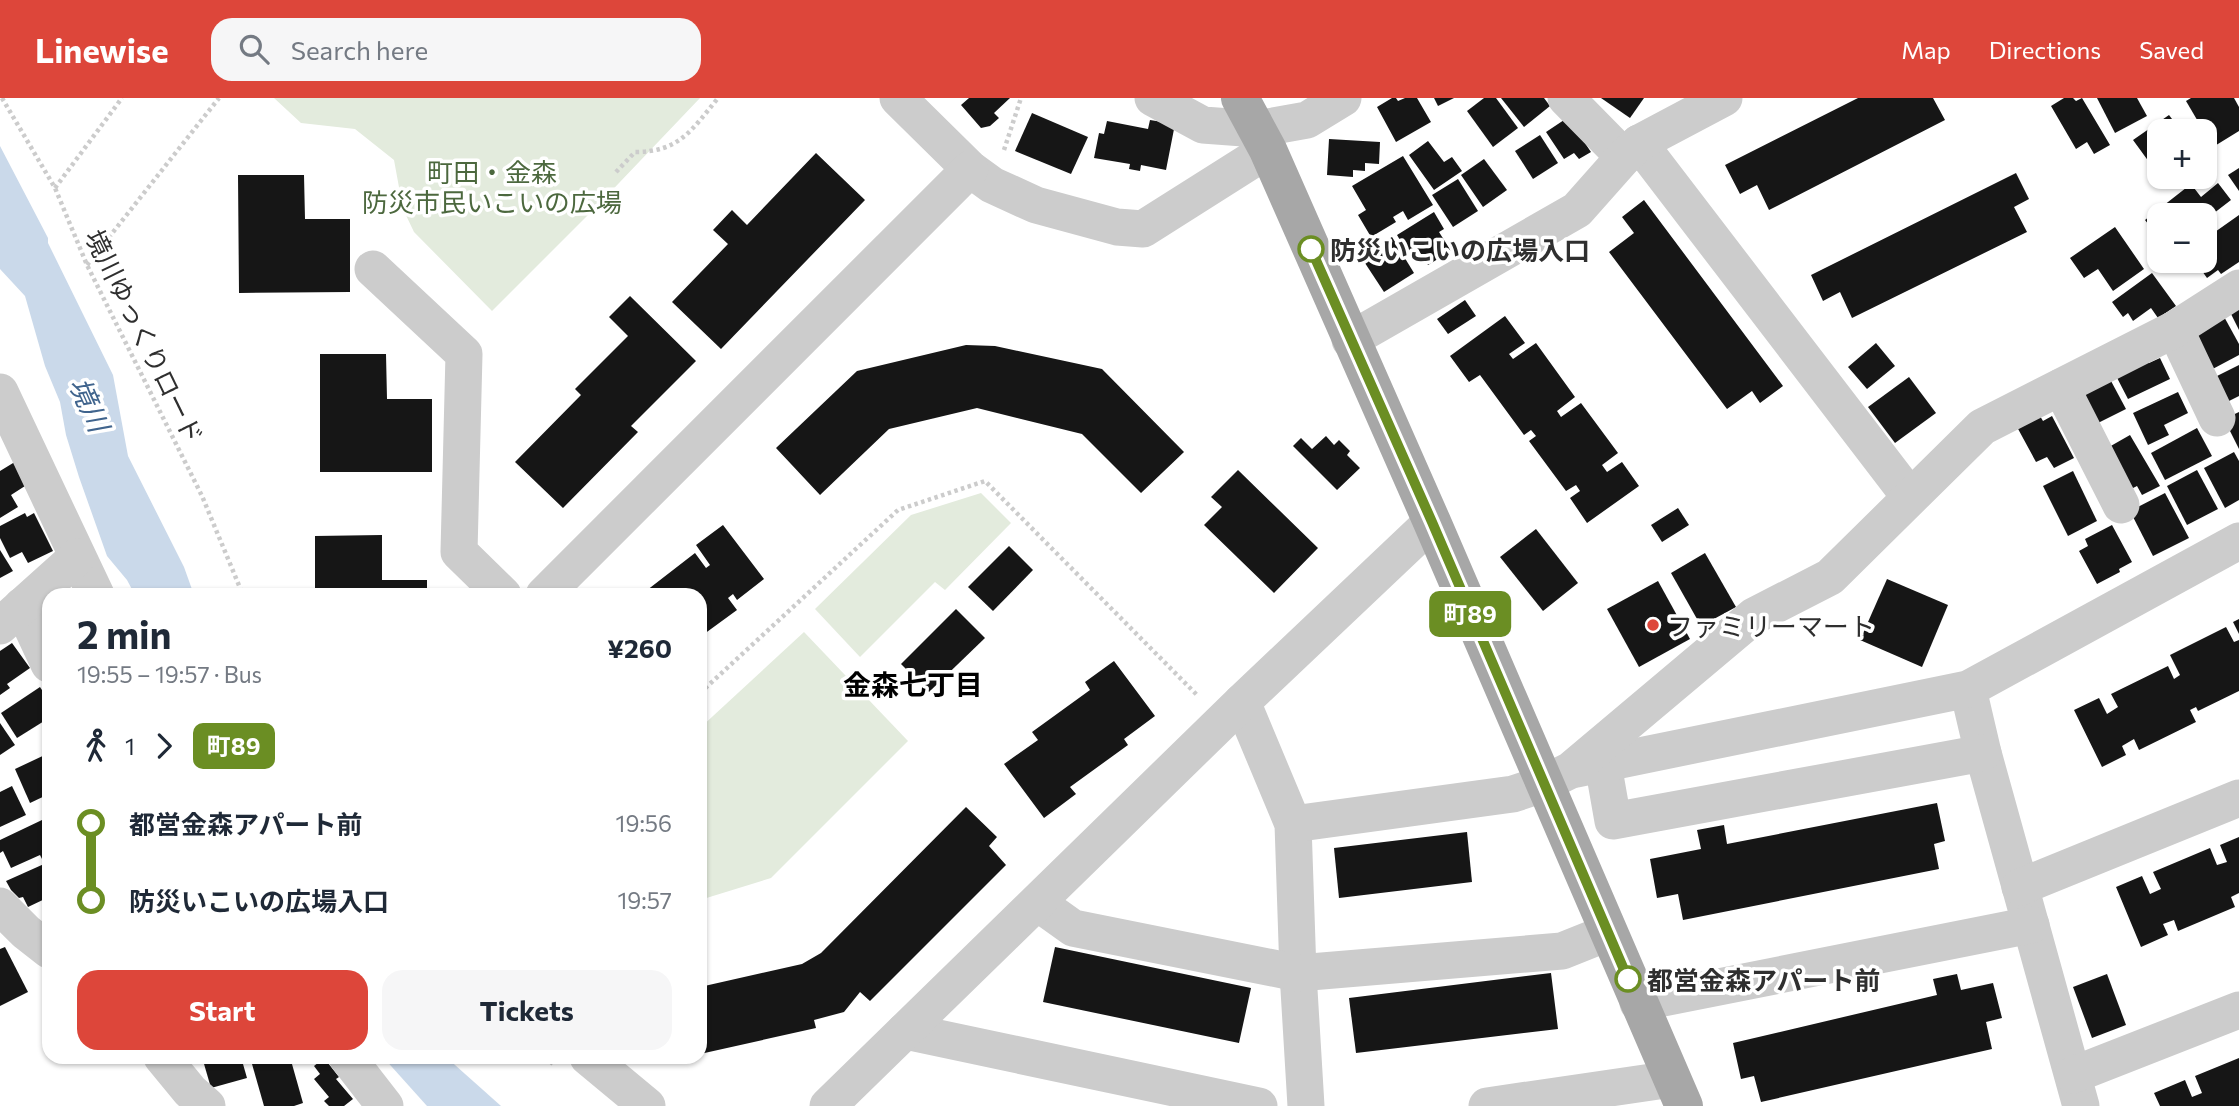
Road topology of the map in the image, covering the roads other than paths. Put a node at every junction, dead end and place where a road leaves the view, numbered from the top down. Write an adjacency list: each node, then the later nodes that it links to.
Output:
1 (898, 98): 8 (street)
2 (1153, 98): 6 (street)
3 (1343, 98): 6 (street)
4 (1566, 98): 7 (street)
5 (1724, 98): 7 (street)
6 (1255, 126): 8 (street); 12 (main road)
7 (1632, 150): 12 (street); 16 (street)
8 (981, 177): 25 (street)
9 (373, 269): 24 (street)
10 (2239, 288): 11 (street)
11 (2175, 329): 13 (street); 15 (street)
12 (1350, 340): 18 (main road)
13 (2061, 387): 16 (street); 17 (street)
14 (0, 392): 20 (street)
15 (2217, 418)
16 (1910, 497): 31 (street)
17 (2121, 505)
18 (1432, 522): 29 (street); 31 (main road)
19 (2239, 541): 28 (street)
20 (77, 557): 22 (street); 23 (street)
21 (42, 588): 26 (street)
22 (42, 588)
23 (92, 588)
24 (496, 588)
25 (551, 588)
26 (11, 616): 27 (street)
27 (42, 655)
28 (1968, 689): 30 (street); 31 (street)
29 (1232, 711): 33 (street); 35 (street)
30 (1983, 753): 31 (street); 34 (street)
31 (1572, 773): 33 (street); 37 (main road)
32 (2239, 798): 34 (street)
33 (1293, 824): 38 (street)
34 (2020, 887): 36 (street)
35 (1038, 903): 38 (street); 41 (street)
36 (2031, 925): 39 (street); 45 (street)
37 (1608, 933): 38 (street); 39 (main road)
38 (1298, 973): 52 (street)
39 (1638, 1003): 46 (main road)
40 (2239, 1010): 45 (street)
41 (905, 1031): 50 (street); 51 (street)
42 (168, 1064): 47 (street)
43 (352, 1064): 48 (street)
44 (597, 1064): 49 (street)
45 (2077, 1091)
46 (1678, 1093): 53 (street)
47 (207, 1106)
48 (385, 1106)
49 (647, 1106)
50 (828, 1106)
51 (1259, 1106)
52 (1306, 1106)
53 (1487, 1106)

